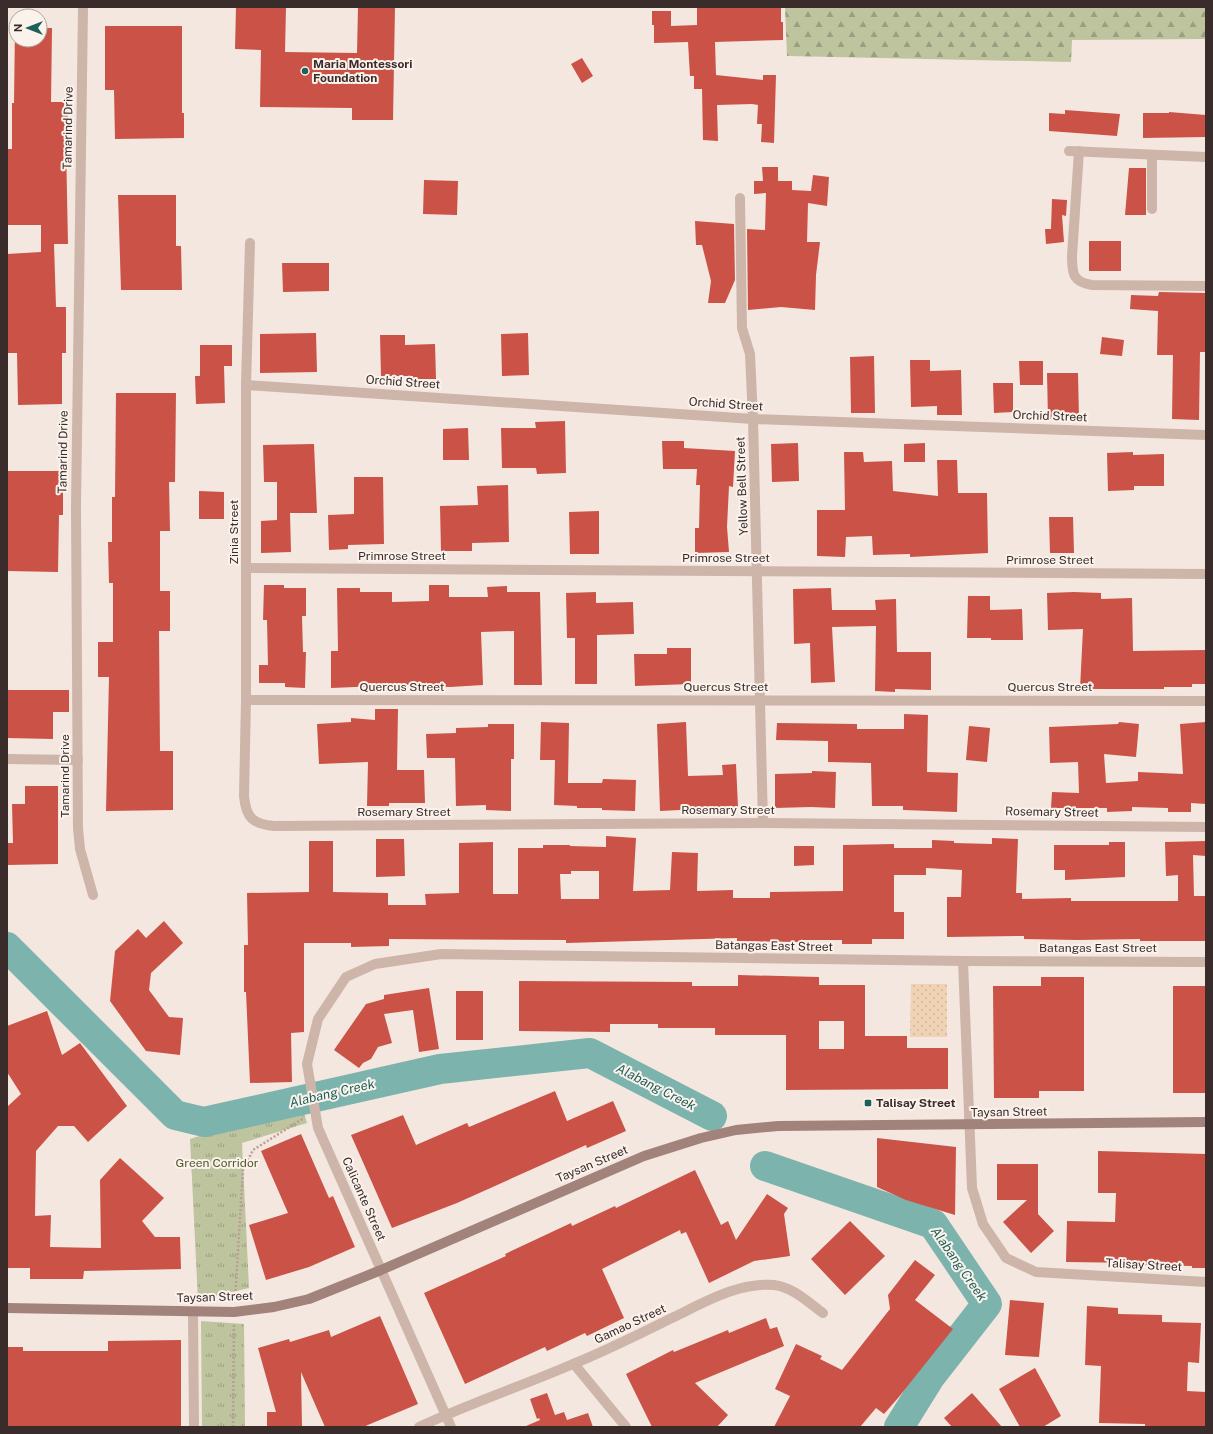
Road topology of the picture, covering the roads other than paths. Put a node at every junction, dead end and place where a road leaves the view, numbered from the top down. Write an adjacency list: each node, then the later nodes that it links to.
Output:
1 (82, 7): 18 (street, Tamarind Drive)
2 (1152, 155): 3 (street); 5 (street); 7 (street)
3 (1206, 157)
4 (740, 198): 9 (street, Yellow Bell Street)
5 (1152, 209)
6 (250, 243): 8 (street, Zinia Street)
7 (1206, 286)
8 (246, 385): 9 (street, Orchid Street); 11 (street, Zinia Street)
9 (753, 419): 10 (street, Orchid Street); 12 (street, Yellow Bell Street)
10 (1206, 435)
11 (247, 568): 12 (street, Primrose Street); 14 (street, Zinia Street)
12 (757, 571): 13 (street, Primrose Street); 15 (street, Yellow Bell Street)
13 (1206, 574)
14 (246, 700): 15 (street, Quercus Street); 19 (street, Zinia Street)
15 (761, 700): 16 (street, Quercus Street); 20 (street, Yellow Bell Street)
16 (1206, 700)
17 (7, 759): 18 (street)
18 (78, 760): 22 (street, Tamarind Drive)
19 (252, 819): 20 (street, Rosemary Street)
20 (763, 822): 21 (street, Rosemary Street)
21 (1206, 827)
22 (93, 895)
23 (963, 961): 24 (street, Batangas East Street); 25 (street, Batangas East Street); 27 (street, Talisay Street)
24 (1206, 962)
25 (346, 977): 28 (street, Calicante Street)
26 (1206, 1122): 27 (street, Taysan Street)
27 (969, 1125): 28 (street, Taysan Street); 29 (street, Talisay Street)
28 (381, 1270): 31 (street, Taysan Street); 34 (street, Calicante Street)
29 (1206, 1282)
30 (7, 1308): 31 (street, Taysan Street)
31 (193, 1312): 35 (street)
32 (823, 1313): 33 (street, Gamao Street)
33 (574, 1364): 34 (street, Gamao Street); 38 (street)
34 (445, 1415): 36 (street, Gamao Street); 37 (street, Calicante Street)
35 (194, 1427)
36 (420, 1427)
37 (451, 1427)
38 (626, 1427)

